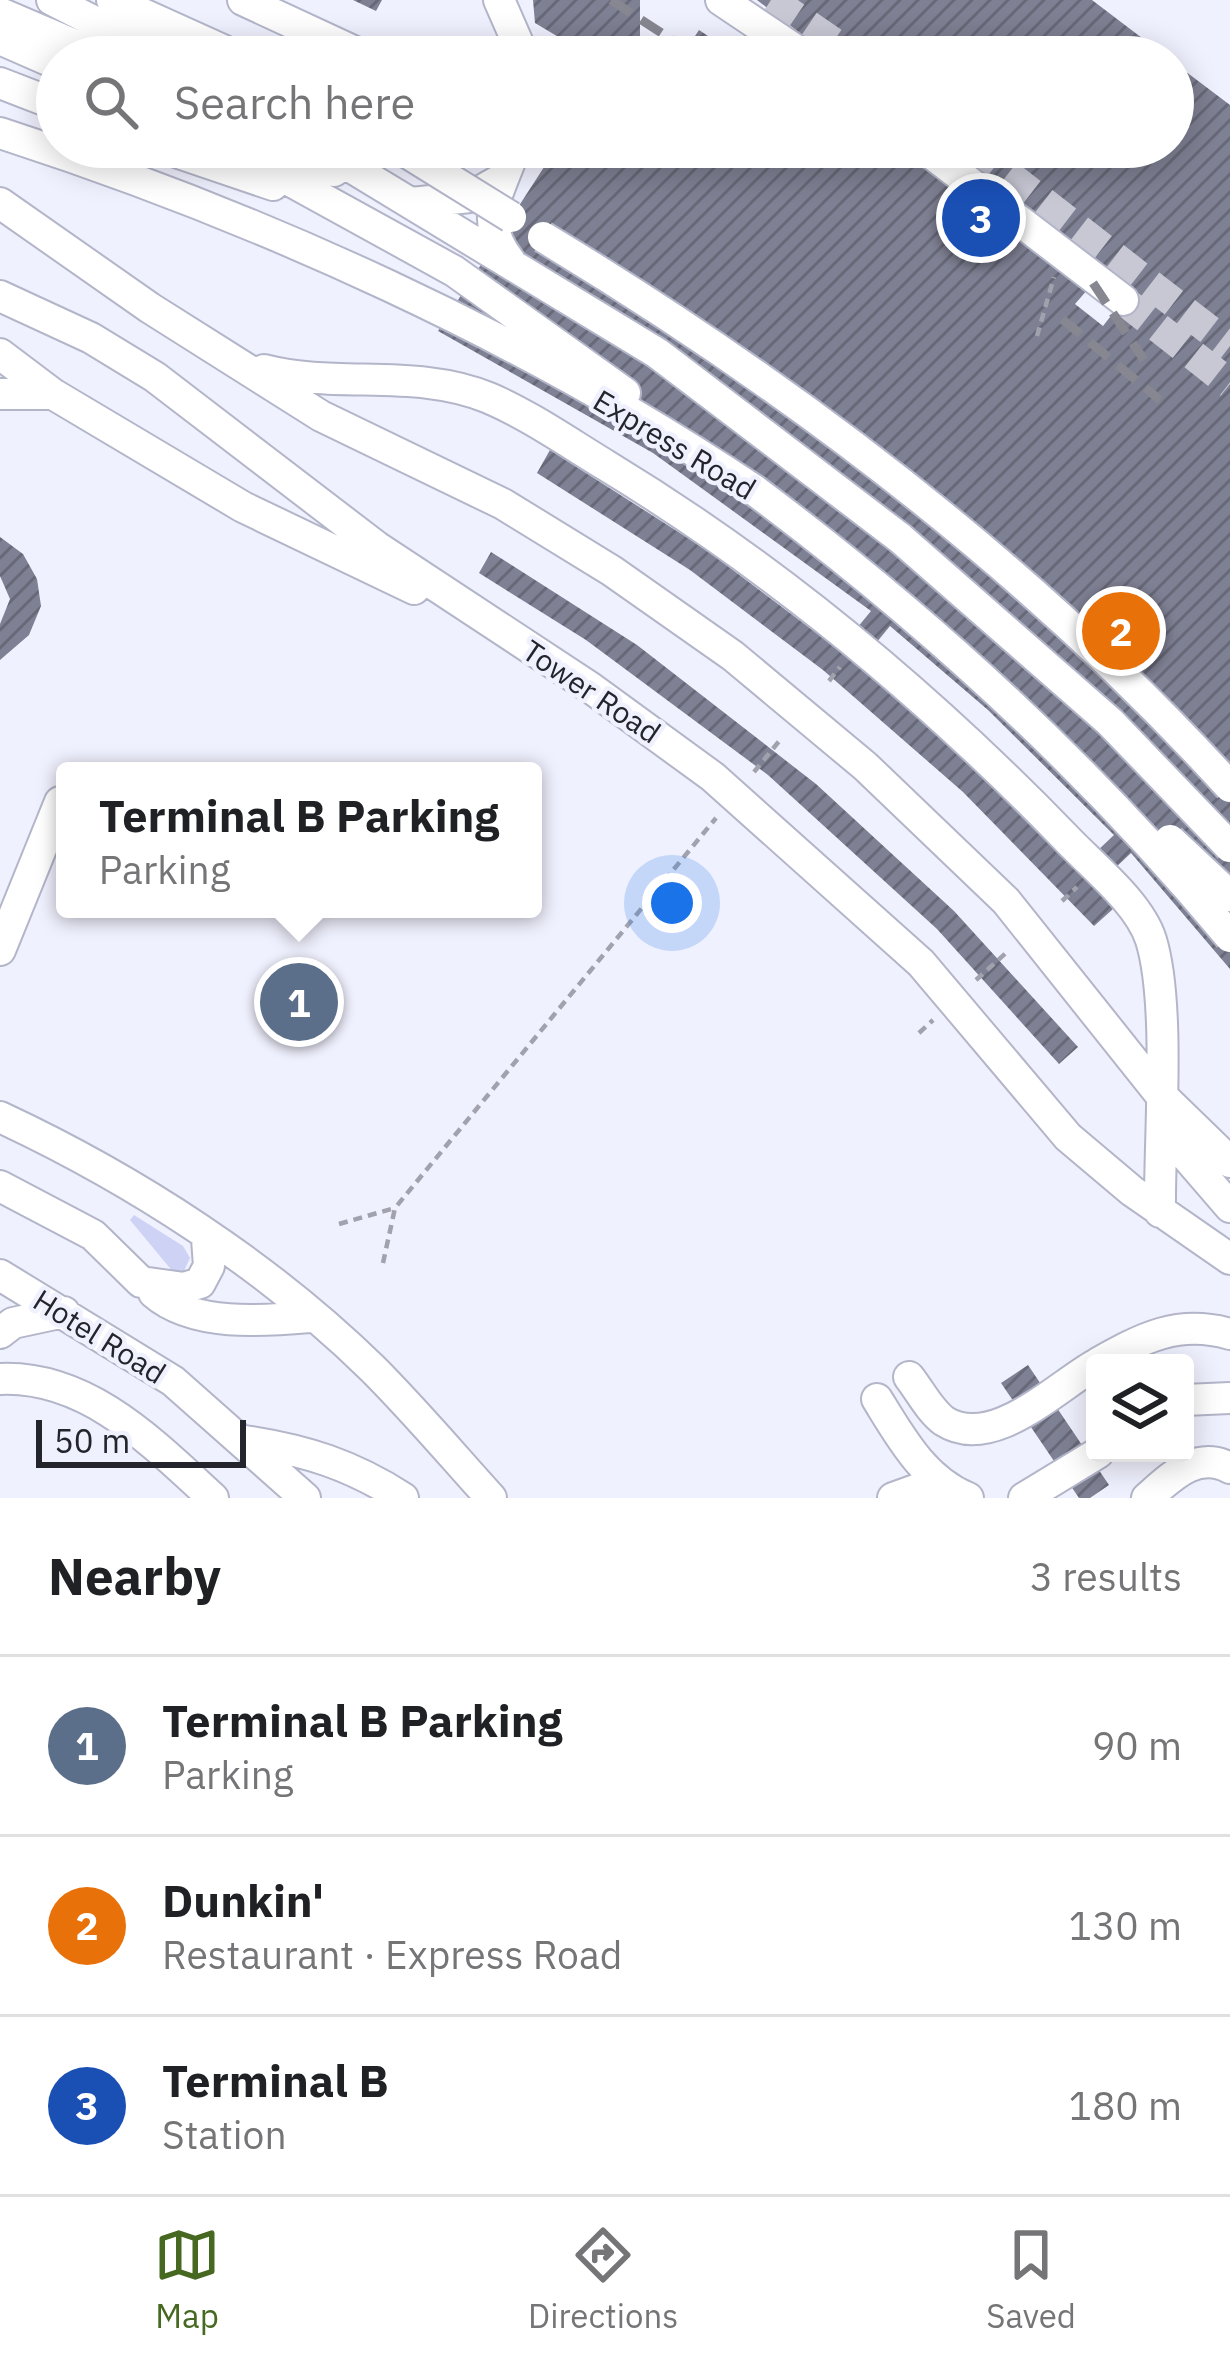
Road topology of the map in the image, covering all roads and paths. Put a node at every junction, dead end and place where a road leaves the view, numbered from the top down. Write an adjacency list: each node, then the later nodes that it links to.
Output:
1 (52, 0): 8 (street)
2 (112, 0): 9 (street)
3 (243, 0): 10 (street)
4 (499, 0): 11 (street)
5 (721, 0): 12 (street)
6 (0, 13): 7 (street)
7 (54, 36)
8 (123, 36)
9 (192, 36)
10 (321, 36)
11 (515, 36)
12 (775, 36)
13 (0, 38): 14 (street)
14 (36, 54)
15 (0, 83): 16 (street)
16 (36, 98)
17 (0, 133): 18 (street, Express Road)
18 (36, 147)
19 (91, 168): 40 (street, Express Road)
20 (224, 168): 30 (street)
21 (269, 168): 30 (street)
22 (327, 168): 29 (street)
23 (352, 168): 29 (street)
24 (432, 168): 45 (street, bridge)
25 (505, 168): 27 (street)
26 (950, 168): 34 (street)
27 (500, 180): 29 (street); 31 (street)
28 (0, 202): 37 (street)
29 (409, 203): 31 (street)
30 (347, 209): 40 (street)
31 (483, 232): 48 (street, bridge)
32 (1054, 278): 35 (path, bridge)
33 (1, 295): 41 (street, Tower Road)
34 (1123, 300)
35 (1036, 336)
36 (0, 354): 39 (street)
37 (235, 361): 56 (street); 56 (street)
38 (0, 394): 39 (street)
39 (53, 394): 41 (street)
40 (754, 490): 43 (street, Express Road, bridge)
41 (491, 622): 62 (street, Tower Road)
42 (780, 740): 44 (path)
43 (1064, 752): 49 (street, bridge); 50 (street, Express Road, bridge)
44 (754, 772)
45 (1230, 787)
46 (56, 812): 51 (street)
47 (716, 818): 61 (path)
48 (1230, 847)
49 (1230, 896)
50 (1230, 937)
51 (2, 943)
52 (1006, 952): 53 (path)
53 (976, 980)
54 (933, 1020): 55 (path)
55 (919, 1033)
56 (1159, 1093): 58 (street); 60 (street); 62 (street)
57 (0, 1117): 64 (street)
58 (1230, 1162)
59 (0, 1186): 68 (street)
60 (1230, 1207)
61 (395, 1208): 63 (path); 66 (path)
62 (1160, 1212): 65 (street, Tower Road)
63 (339, 1224)
64 (207, 1239): 68 (street); 70 (street)
65 (1230, 1258)
66 (383, 1262)
67 (0, 1275): 69 (street, Hotel Road)
68 (141, 1282): 70 (street)
69 (64, 1312): 71 (street); 80 (street, Hotel Road)
70 (310, 1318): 87 (street)
71 (0, 1333)
72 (1230, 1334): 73 (street)
73 (1114, 1354)
74 (1086, 1371): 75 (street)
75 (909, 1377)
76 (0, 1379): 84 (street)
77 (1230, 1398): 79 (street)
78 (878, 1399): 83 (street)
79 (1194, 1400)
80 (245, 1441): 85 (street, Hotel Road); 86 (street)
81 (1086, 1460): 89 (street)
82 (1230, 1468): 90 (street)
83 (958, 1494): 88 (street)
84 (213, 1498)
85 (304, 1498)
86 (403, 1498)
87 (491, 1498)
88 (893, 1498)
89 (1024, 1498)
90 (1148, 1498)

